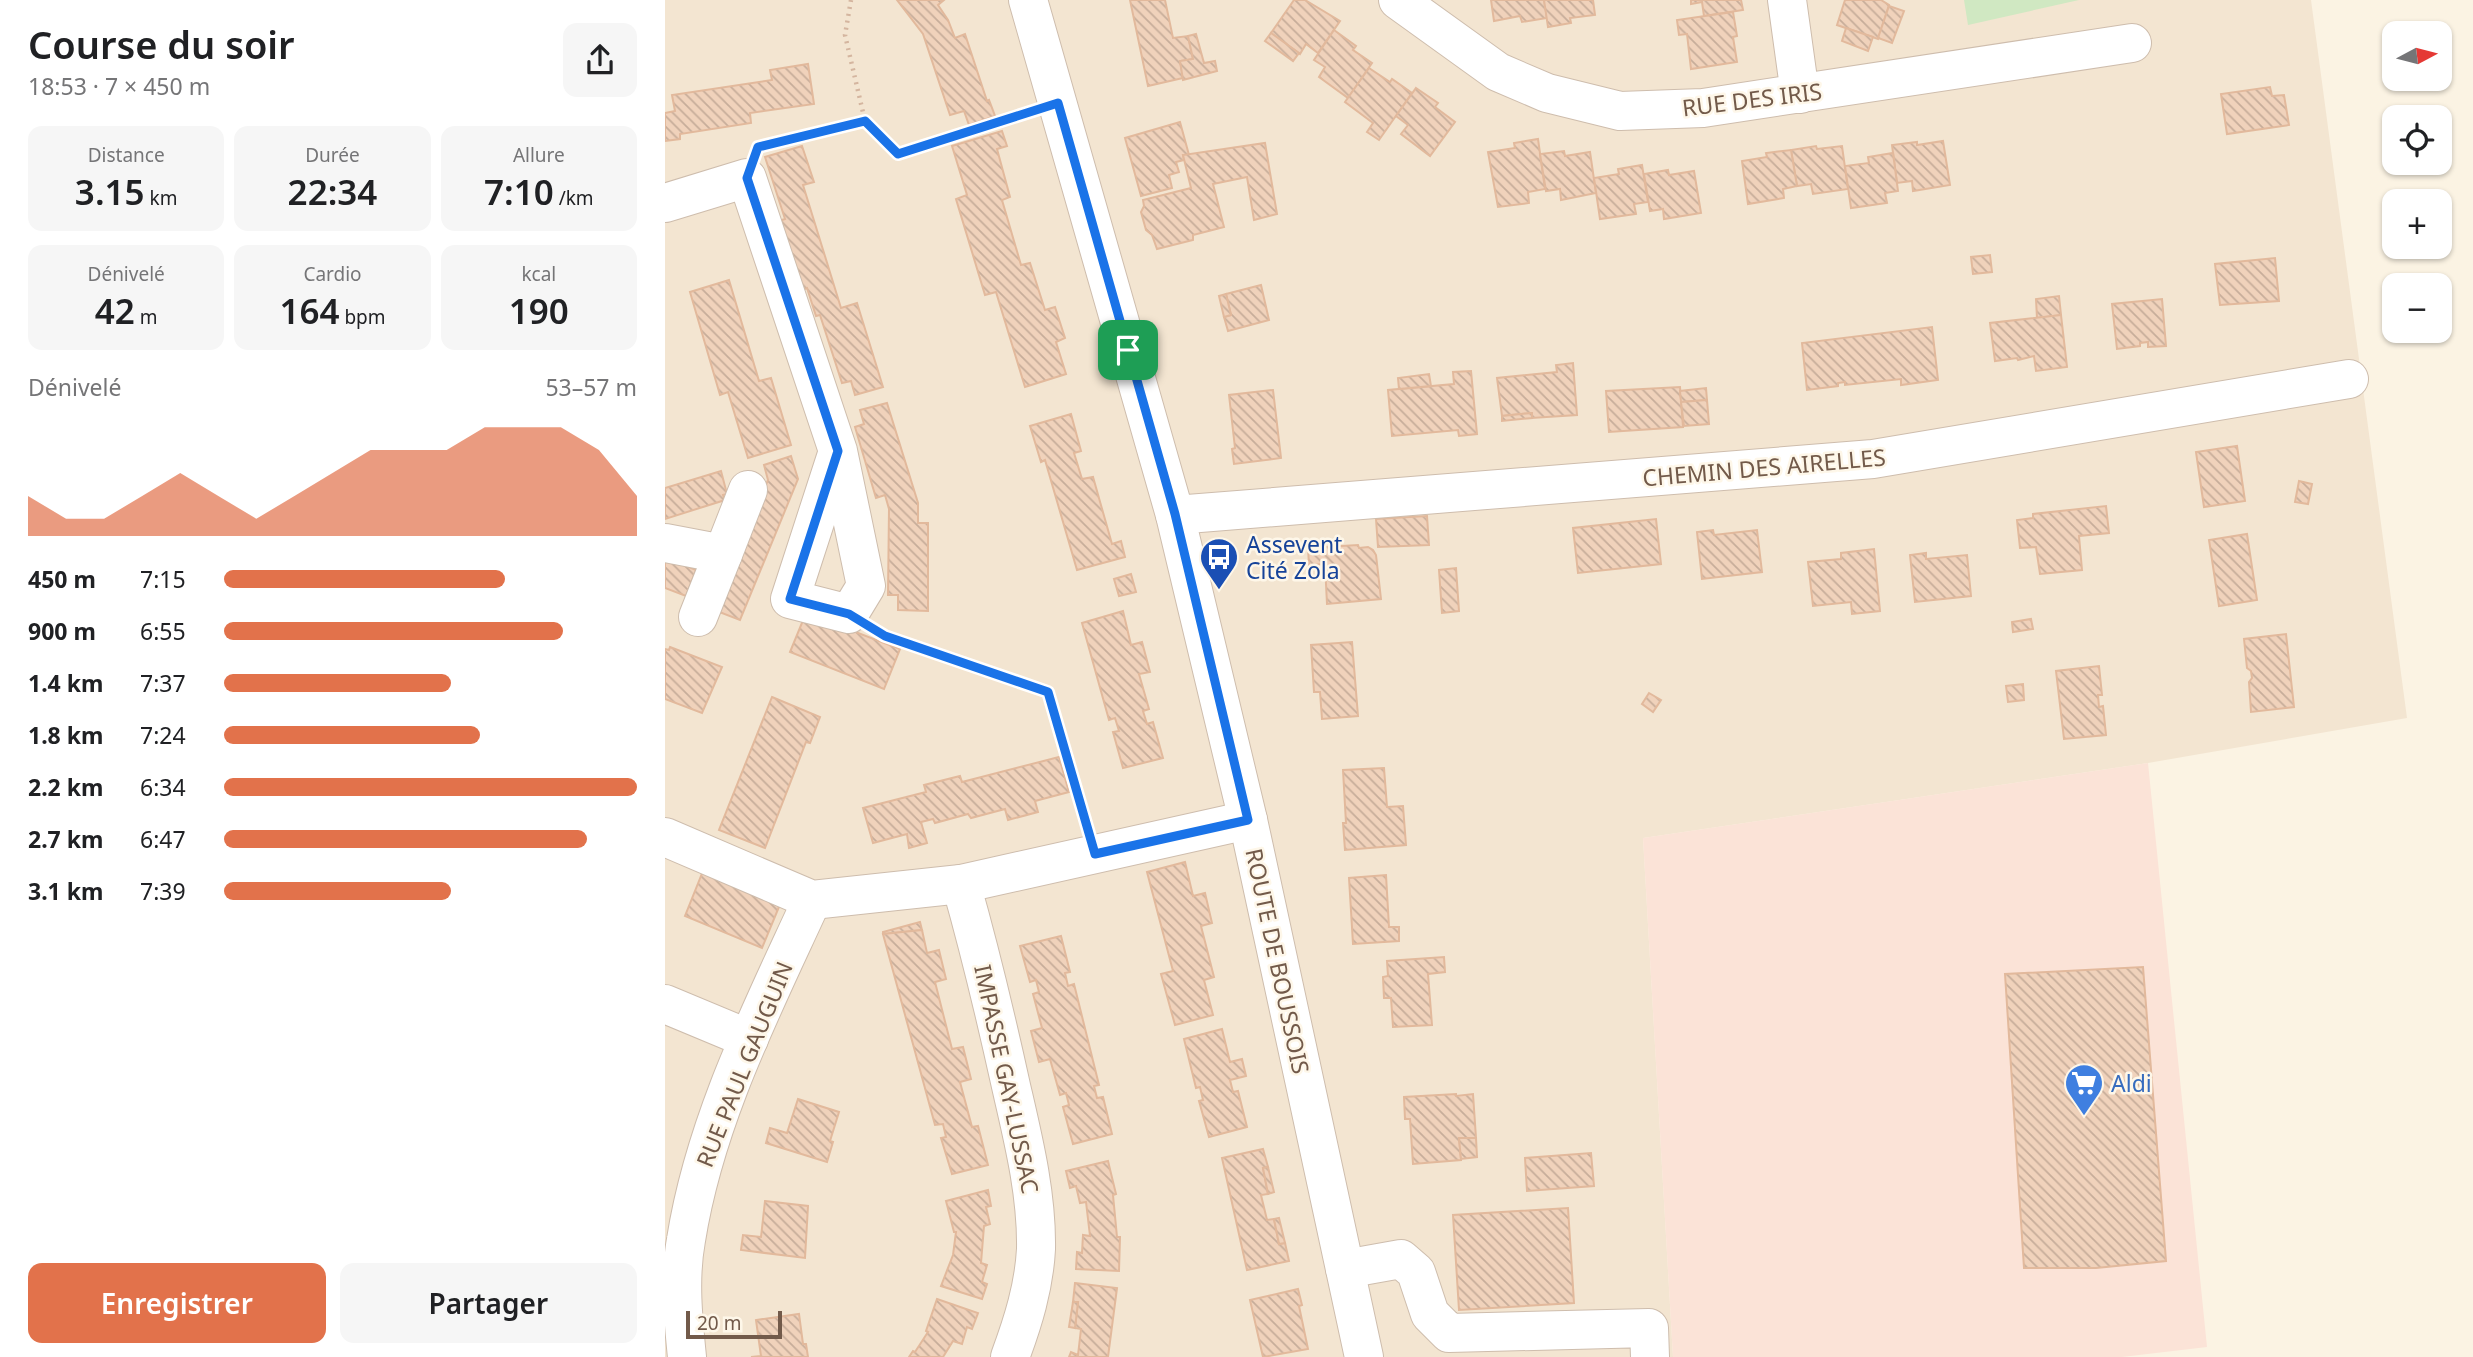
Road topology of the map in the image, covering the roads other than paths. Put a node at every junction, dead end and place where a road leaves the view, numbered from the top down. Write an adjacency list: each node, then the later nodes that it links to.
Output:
1 (1028, 0): 10 (street, ROUTE DE BOUSSOIS)
2 (1398, 0): 5 (street, RUE DES IRIS)
3 (1787, 0): 5 (street)
4 (2132, 43): 5 (street, RUE DES IRIS)
5 (1800, 94)
6 (665, 203): 8 (street)
7 (2349, 379): 10 (street, CHEMIN DES AIRELLES)
8 (838, 451): 8 (street)
9 (748, 489): 12 (street)
10 (1175, 514): 14 (street, ROUTE DE BOUSSOIS)
11 (665, 543): 12 (street)
12 (723, 554): 13 (street)
13 (698, 617)
14 (1248, 820): 16 (street); 20 (street, ROUTE DE BOUSSOIS)
15 (665, 836): 17 (street)
16 (961, 884): 17 (street); 22 (street, IMPASSE GAY-LUSSAC)
17 (812, 900): 19 (street, RUE PAUL GAUGUIN)
18 (665, 1004): 19 (street)
19 (748, 1039): 21 (street, RUE PAUL GAUGUIN)
20 (1345, 1269): 23 (street, ROUTE DE BOUSSOIS); 24 (street)
21 (687, 1357)
22 (1010, 1357)
23 (1364, 1357)
24 (1650, 1357)

